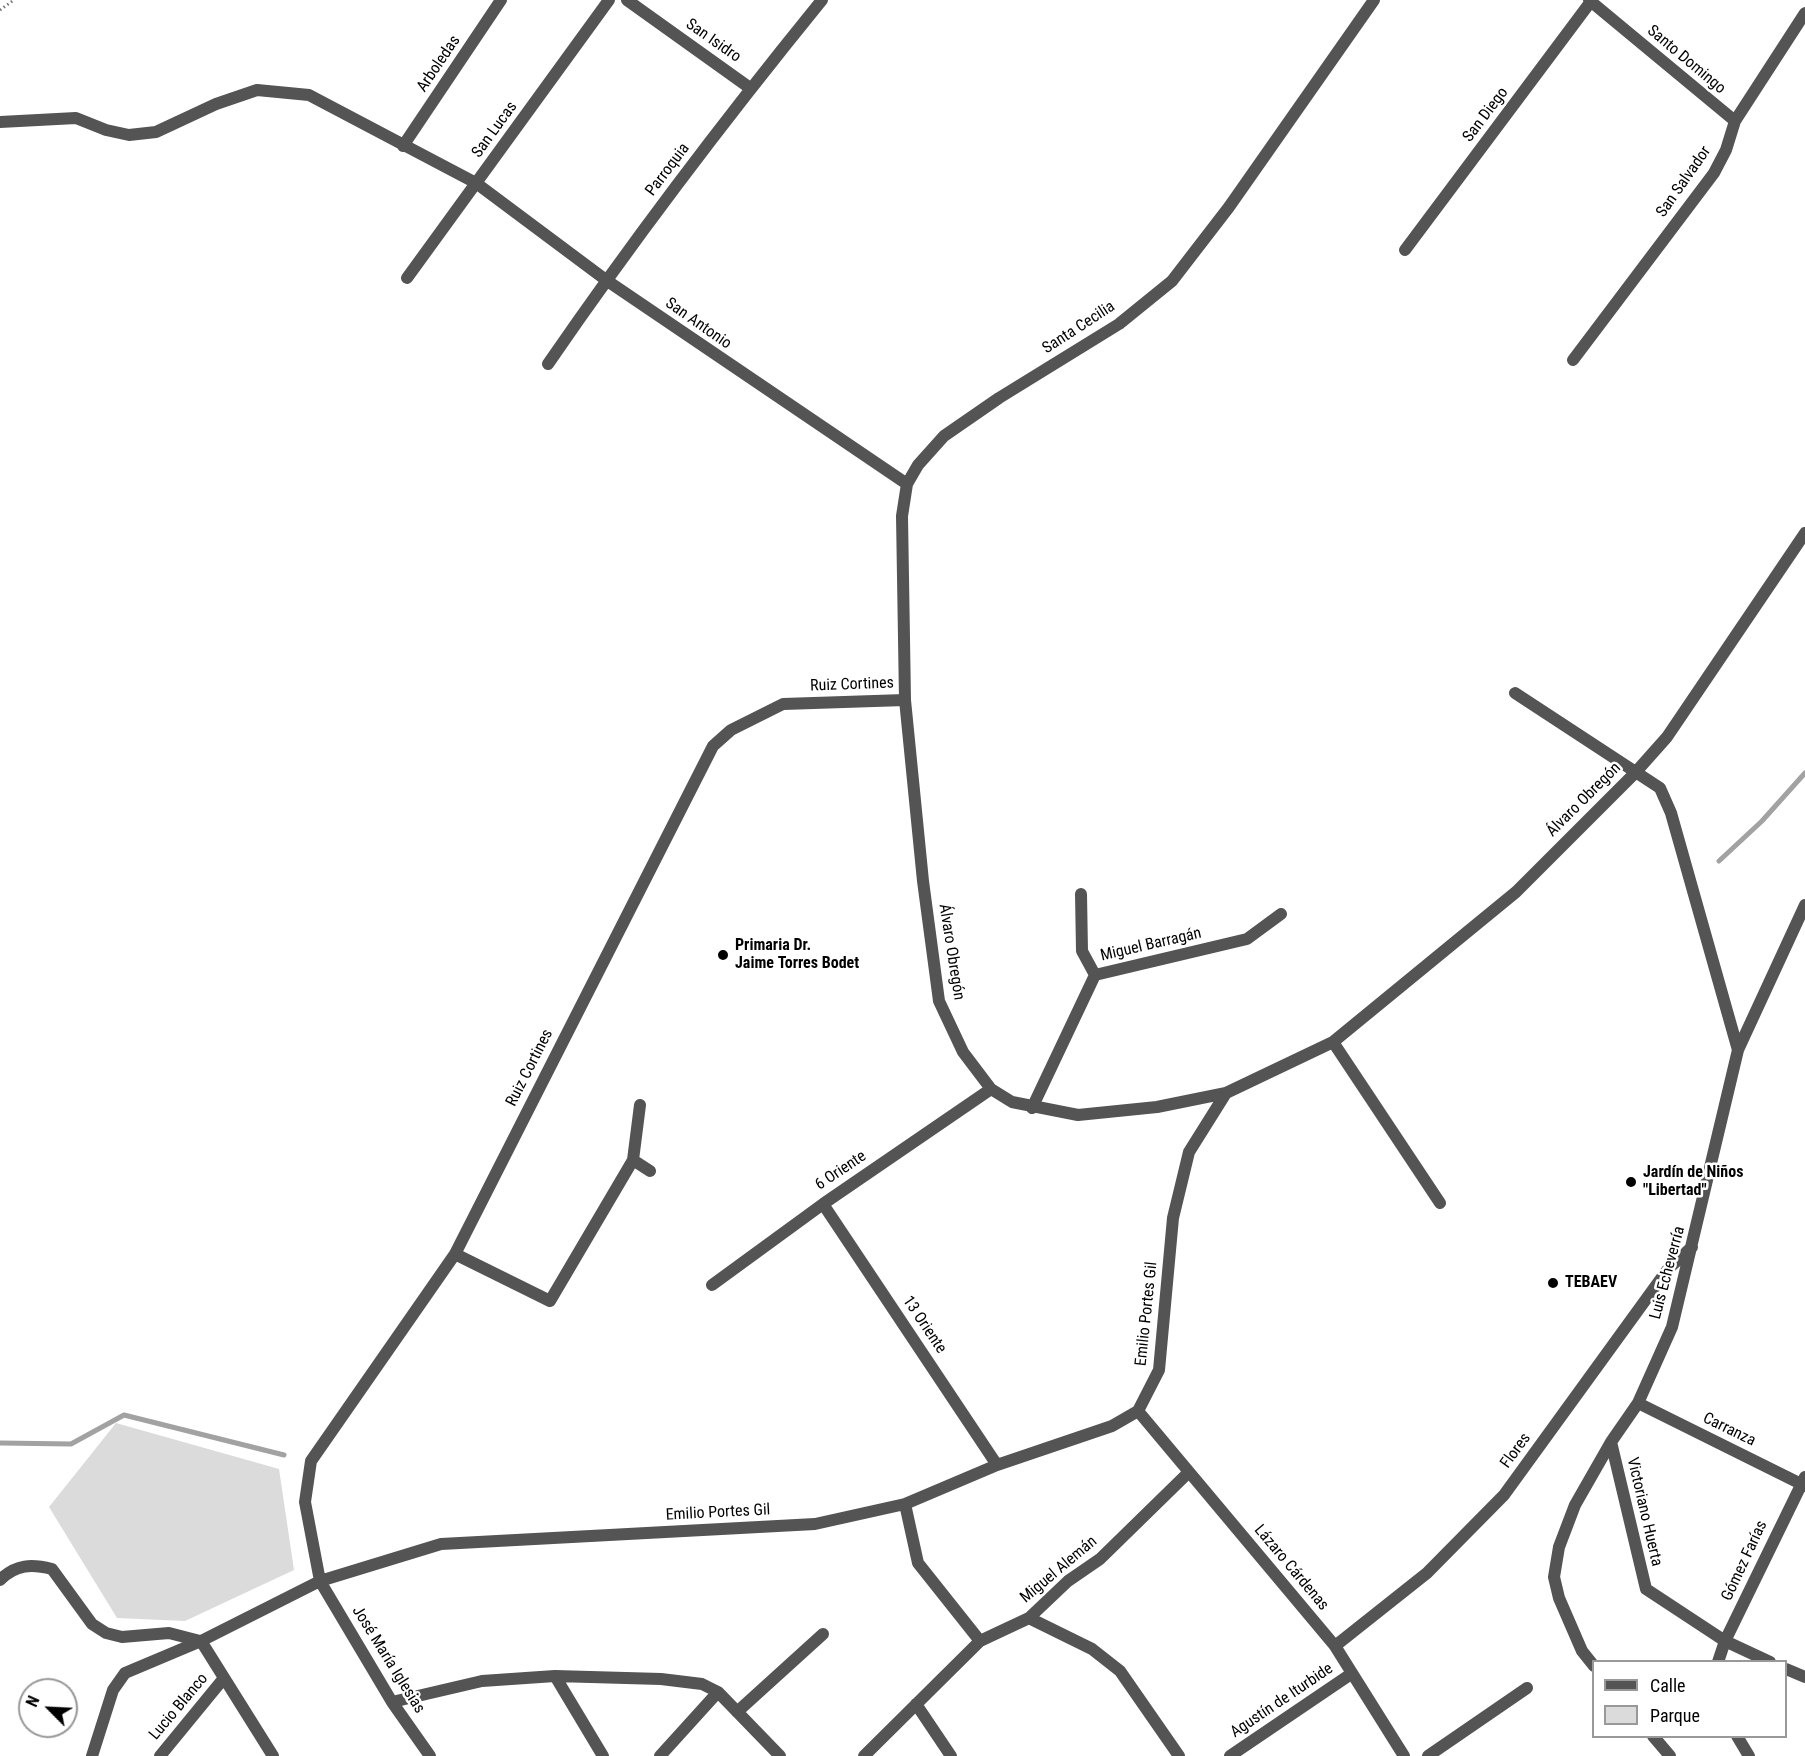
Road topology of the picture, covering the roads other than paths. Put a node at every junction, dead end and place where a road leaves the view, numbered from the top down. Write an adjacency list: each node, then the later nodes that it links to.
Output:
1 (501, 0): 11 (street, Arboledas)
2 (609, 0): 12 (street, San Lucas)
3 (627, 0): 8 (street, San Isidro)
4 (822, 0): 8 (street, Parroquia)
5 (1374, 0): 18 (street, Santa Cecilia)
6 (1591, 0): 9 (street, Santo Domingo); 13 (street, San Diego)
7 (1805, 13): 9 (street, San Salvador)
8 (750, 88): 15 (street, Parroquia)
9 (1735, 121): 16 (street, San Salvador)
10 (1, 124): 11 (street, San Antonio)
11 (404, 146): 12 (street, San Antonio)
12 (476, 183): 14 (street, San Lucas); 15 (street, San Antonio)
13 (1405, 250)
14 (407, 278)
15 (606, 280): 17 (street, Parroquia); 18 (street, San Antonio)
16 (1573, 360)
17 (548, 364)
18 (908, 484): 21 (street, Santa Cecilia)
19 (1805, 533): 22 (street, Álvaro Obregón)
20 (1515, 693): 22 (street, Luis Echeverría)
21 (905, 700): 29 (street, Álvaro Obregón); 38 (street, Ruiz Cortines)
22 (1635, 773): 27 (street, Álvaro Obregón); 28 (street, Luis Echeverría)
23 (1081, 894): 26 (street)
24 (1805, 905): 28 (street)
25 (1281, 914): 26 (street, Miguel Barragán)
26 (1095, 975): 32 (street, Miguel Barragán)
27 (1333, 1042): 30 (street, Álvaro Obregón); 35 (street)
28 (1738, 1050): 37 (street, Luis Echeverría)
29 (992, 1089): 32 (street, Álvaro Obregón); 36 (street, 6 Oriente)
30 (1226, 1092): 32 (street, Álvaro Obregón); 41 (street, Emilio Portes Gil)
31 (640, 1105): 33 (street)
32 (1032, 1108)
33 (633, 1160): 34 (street); 38 (street)
34 (650, 1171)
35 (1440, 1203)
36 (823, 1204): 39 (street, 6 Oriente); 43 (street, 13 Oriente)
37 (1693, 1246): 40 (street, Luis Echeverría); 54 (street, Flores)
38 (455, 1254): 48 (street, Ruiz Cortines)
39 (712, 1285)
40 (1638, 1403): 42 (street, Luis Echeverría); 45 (street, Carranza)
41 (1138, 1411): 43 (street, Emilio Portes Gil); 44 (street, Lázaro Cárdenas)
42 (1611, 1442): 53 (street, Victoriano Huerta); 57 (street, Luis Echeverría)
43 (997, 1465): 46 (street, Emilio Portes Gil)
44 (1189, 1472): 49 (street, Miguel Alemán); 54 (street, Lázaro Cárdenas)
45 (1803, 1482): 53 (street, Gómez Farías)
46 (906, 1504): 48 (street, Emilio Portes Gil); 52 (street)
47 (0, 1580): 51 (street)
48 (320, 1581): 51 (street, Emilio Portes Gil); 65 (street, José María Iglesias)
49 (1029, 1618): 52 (street, Miguel Alemán); 79 (street)
50 (823, 1634): 67 (street)
51 (201, 1641): 62 (street); 70 (street)
52 (980, 1641): 66 (street, Miguel Alemán)
53 (1725, 1641): 55 (street, Gómez Farías); 56 (street, Victoriano Huerta)
54 (1335, 1646): 59 (street, Lázaro Cárdenas)
55 (1719, 1660)
56 (1766, 1660)
57 (1592, 1665)
58 (1787, 1670): 61 (street)
59 (1351, 1674): 80 (street, Agustín de Iturbide); 81 (street, Lázaro Cárdenas)
60 (555, 1676): 64 (street); 65 (street); 74 (street)
61 (1805, 1677)
62 (224, 1678): 71 (street, Lucio Blanco); 72 (street)
63 (1527, 1688): 82 (street)
64 (718, 1692): 67 (street); 75 (street)
65 (392, 1702): 73 (street, José María Iglesias)
66 (916, 1704): 77 (street, Miguel Alemán); 78 (street)
67 (737, 1712): 76 (street)
68 (1654, 1738): 83 (street)
69 (1738, 1738): 84 (street)
70 (92, 1756)
71 (160, 1756)
72 (273, 1756)
73 (430, 1756)
74 (603, 1756)
75 (660, 1756)
76 (780, 1756)
77 (864, 1756)
78 (951, 1756)
79 (1179, 1756)
80 (1230, 1756)
81 (1404, 1756)
82 (1428, 1756)
83 (1669, 1756)
84 (1749, 1756)

